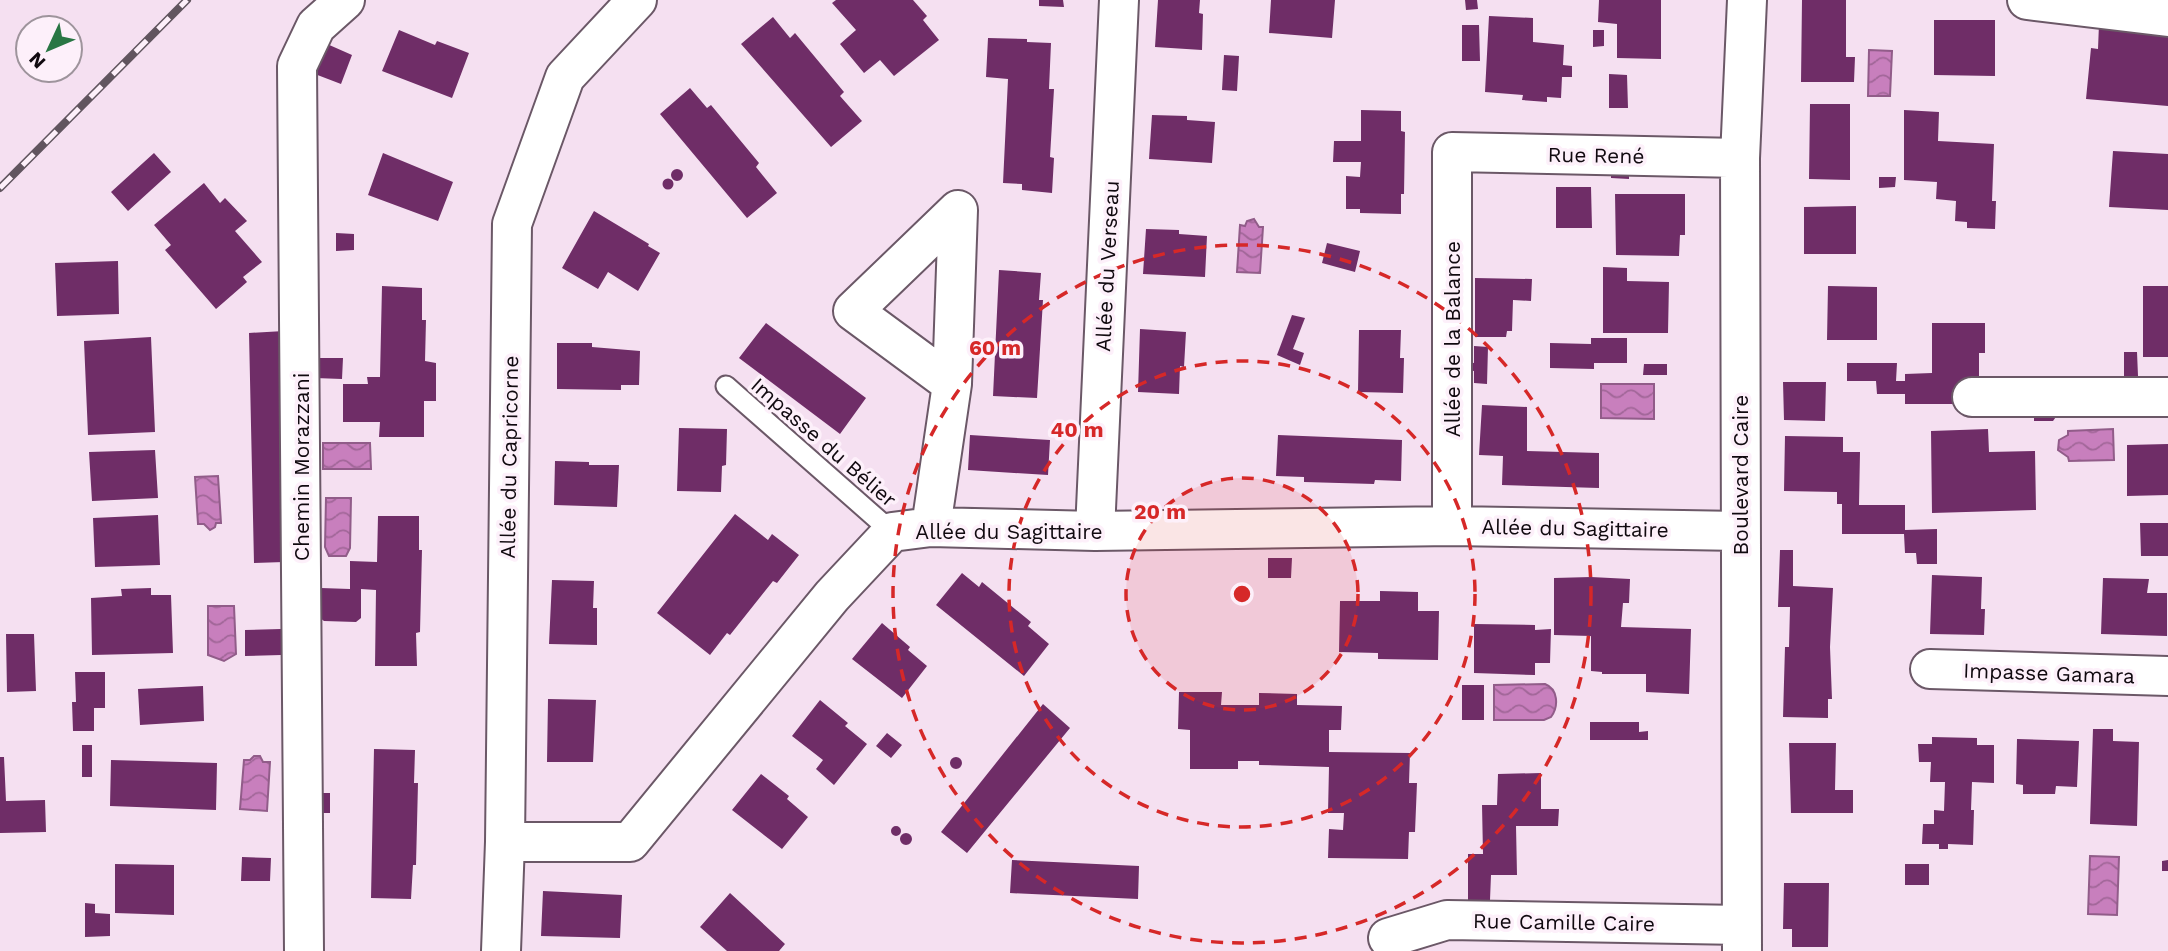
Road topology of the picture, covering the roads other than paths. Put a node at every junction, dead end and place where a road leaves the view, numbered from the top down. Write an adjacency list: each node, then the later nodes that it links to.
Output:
1 (345, 0): 23 (street, Chemin Morazzani)
2 (637, 0): 20 (street, Allée du Capricorne)
3 (1119, 0): 15 (street, Allée du Verseau)
4 (1747, 0): 8 (street, Boulevard Caire)
5 (2027, 0): 6 (street)
6 (2168, 17)
7 (1452, 152): 8 (street, Rue René); 13 (street, Allée de la Balance)
8 (1740, 158): 16 (street, Boulevard Caire)
9 (952, 384): 14 (street)
10 (726, 386): 17 (lane, Impasse du Bélier)
11 (1972, 397): 12 (street)
12 (2168, 397)
13 (1452, 526): 15 (street, Allée du Sagittaire); 16 (street, Allée du Sagittaire)
14 (931, 527): 15 (street, Allée du Sagittaire); 17 (street, Allée du Sagittaire)
15 (1095, 531)
16 (1740, 531): 21 (street, Boulevard Caire)
17 (892, 532): 20 (street, Allée du Sagittaire)
18 (1930, 669): 19 (street, Impasse Gamara)
19 (2168, 676)
20 (505, 842): 24 (street, Allée du Capricorne)
21 (1742, 938): 22 (street, Rue Camille Caire)
22 (1388, 939)
23 (304, 951)
24 (501, 951)

